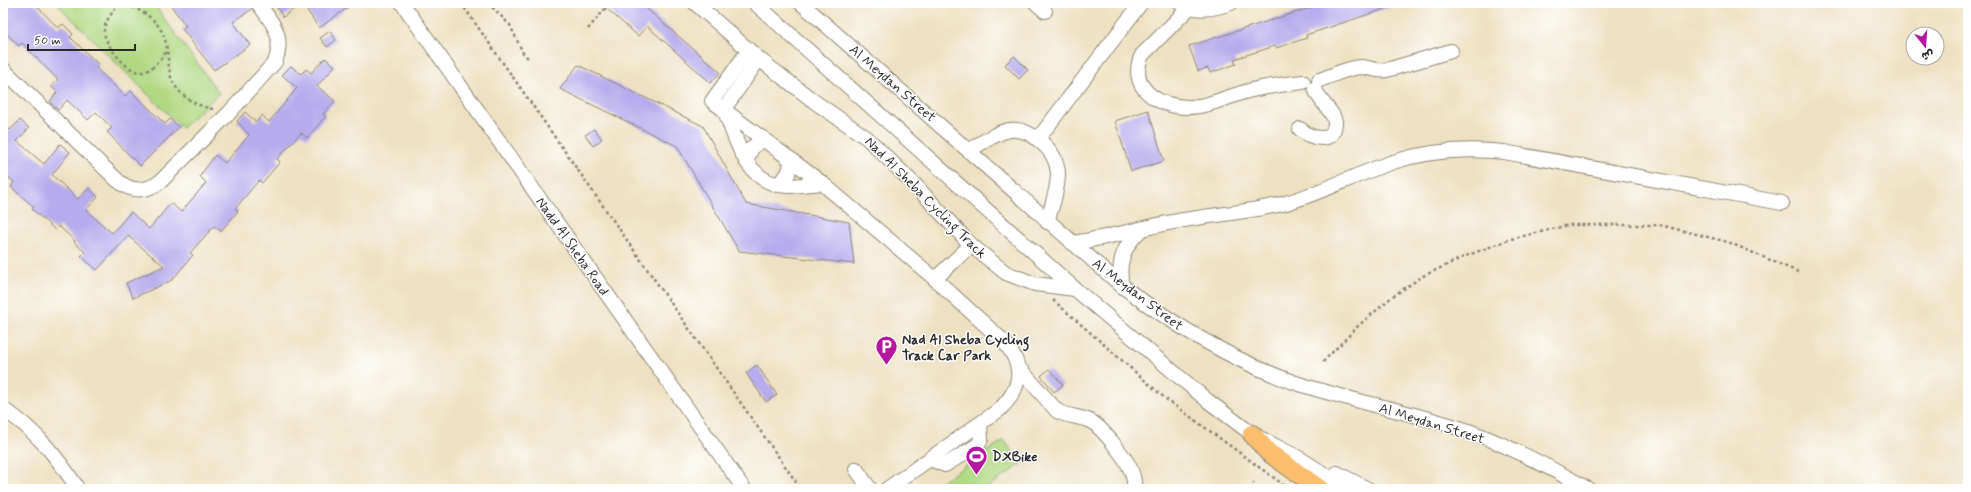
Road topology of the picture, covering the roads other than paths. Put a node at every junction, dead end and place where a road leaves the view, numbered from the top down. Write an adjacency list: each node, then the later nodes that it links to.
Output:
1 (258, 3): 12 (street)
2 (402, 3): 37 (street, Nadd Al Sheba Road)
3 (695, 3): 9 (street, Nad Al Sheba Cycling Track)
4 (755, 3): 30 (street)
5 (801, 3): 18 (street, Al Meydan Street)
6 (1141, 3): 17 (street)
7 (1231, 3): 8 (street)
8 (1185, 5): 13 (street)
9 (749, 50): 11 (street, Nad Al Sheba Cycling Track); 14 (street)
10 (1451, 51): 13 (street)
11 (760, 59): 14 (street); 27 (street, Nad Al Sheba Cycling Track)
12 (3, 69)
13 (1312, 84): 15 (street)
14 (718, 105): 16 (street); 20 (street)
15 (1300, 129)
16 (763, 138): 19 (street); 20 (street)
17 (1038, 139): 18 (street); 24 (street)
18 (970, 150): 24 (street, Al Meydan Street)
19 (792, 160): 21 (street); 22 (street)
20 (746, 161): 22 (street)
21 (822, 182): 22 (street); 28 (street)
22 (777, 184)
23 (1782, 203): 25 (street)
24 (1047, 222): 26 (street, Al Meydan Street)
25 (1142, 229): 26 (street); 29 (street)
26 (1072, 243): 29 (street, Al Meydan Street)
27 (970, 245): 28 (street); 30 (street, Nad Al Sheba Cycling Track)
28 (935, 279): 31 (street)
29 (1122, 286): 44 (street, Al Meydan Street)
30 (1075, 289): 33 (street)
31 (1019, 368): 39 (street); 40 (street)
32 (4, 412): 36 (street)
33 (1252, 434): 34 (street); 41 (main road)
34 (1299, 458): 42 (street); 43 (street)
35 (856, 469): 38 (street)
36 (78, 489)
37 (744, 489)
38 (870, 489)
39 (887, 489)
40 (1134, 489)
41 (1320, 489)
42 (1348, 489)
43 (1368, 489)
44 (1588, 489)

